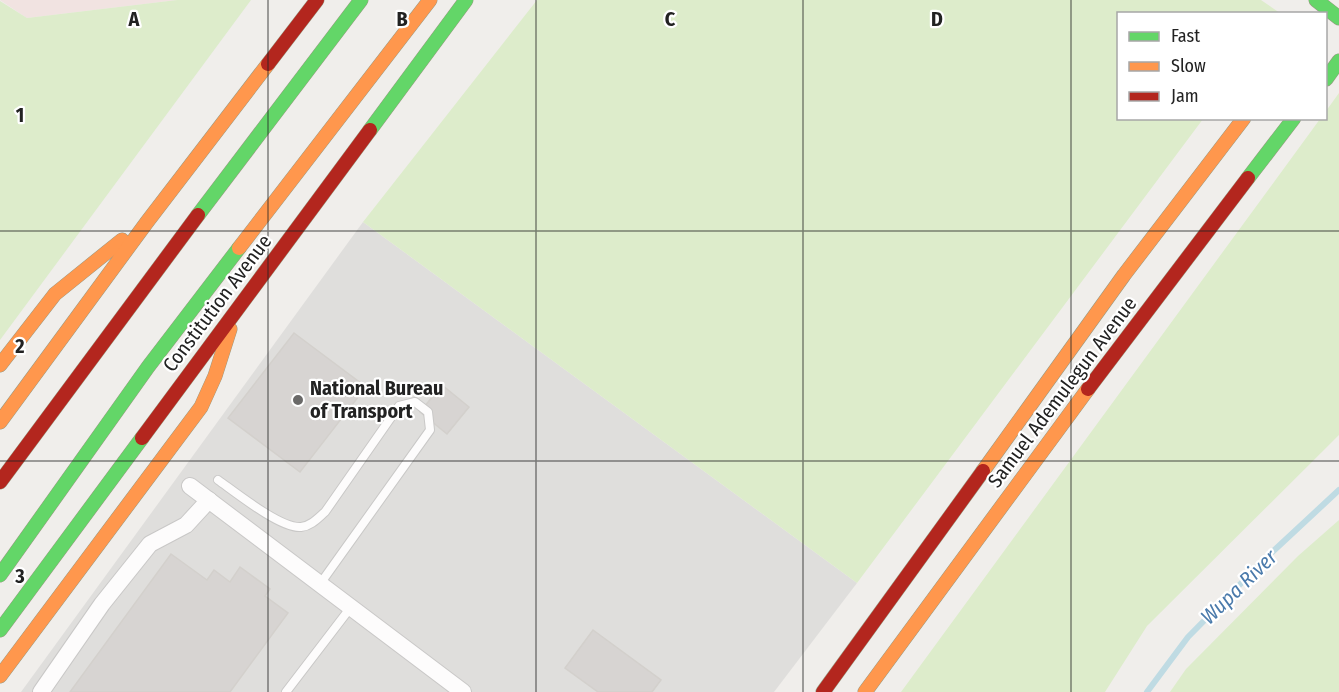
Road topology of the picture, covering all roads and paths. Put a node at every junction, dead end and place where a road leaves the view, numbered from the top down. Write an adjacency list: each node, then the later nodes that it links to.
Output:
1 (317, 0): 11 (main road)
2 (361, 0): 16 (main road)
3 (430, 0): 19 (main road, Constitution Avenue)
4 (471, 3): 12 (main road, Constitution Avenue)
5 (1325, 5): 6 (main road)
6 (1339, 18)
7 (1339, 61): 8 (main road)
8 (1327, 77)
9 (1242, 120): 27 (main road, Samuel Ademulegun Avenue)
10 (1292, 120): 28 (main road, Samuel Ademulegun Avenue)
11 (147, 222): 13 (main road); 14 (main road)
12 (236, 309): 22 (main road, Constitution Avenue); 23 (main road)
13 (0, 364)
14 (0, 422)
15 (218, 480): 20 (lane)
16 (0, 482)
17 (190, 486): 18 (street)
18 (209, 500): 20 (street); 24 (street)
19 (0, 575)
20 (320, 584): 21 (street)
21 (351, 607): 25 (lane); 26 (street)
22 (0, 630)
23 (0, 676)
24 (41, 692)
25 (286, 692)
26 (463, 692)
27 (823, 692)
28 (865, 692)

